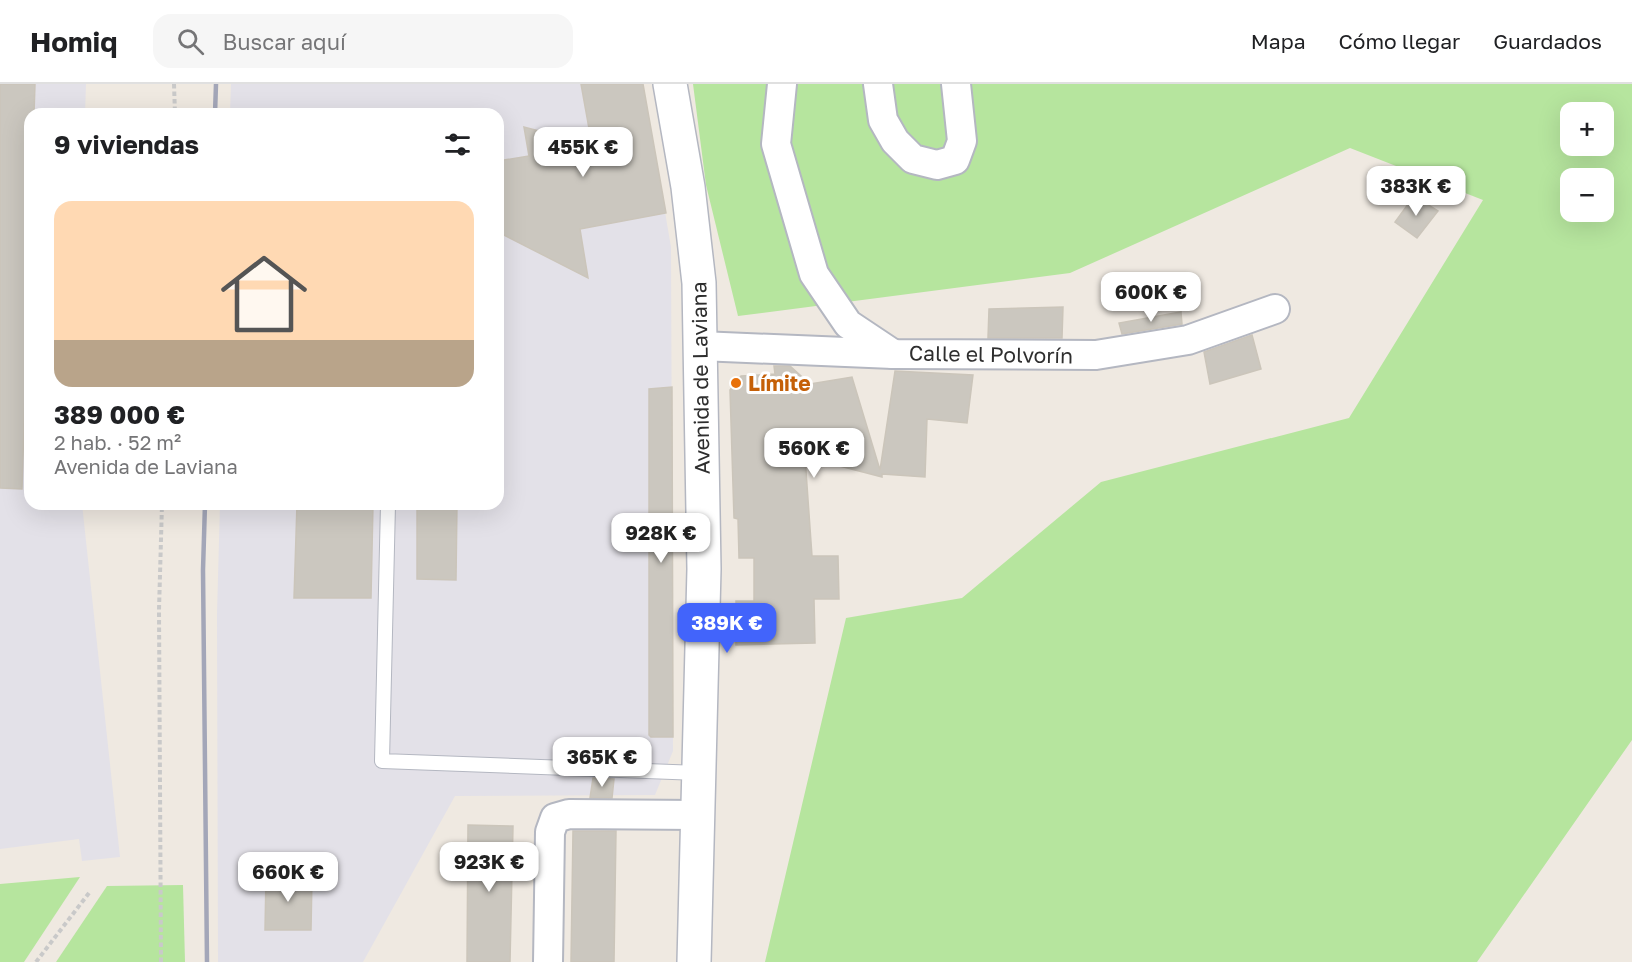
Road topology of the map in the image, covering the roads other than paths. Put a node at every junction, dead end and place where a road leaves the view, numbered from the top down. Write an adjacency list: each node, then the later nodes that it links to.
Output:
1 (670, 84): 6 (street, Avenida de Laviana)
2 (782, 84): 7 (street)
3 (878, 84): 4 (street)
4 (957, 84)
5 (1275, 309): 7 (street, Calle el Polvorín)
6 (699, 346): 7 (street, Calle el Polvorín); 9 (street, Avenida de Laviana)
7 (892, 354)
8 (388, 510): 9 (lane)
9 (699, 773): 10 (street, Avenida de Laviana)
10 (698, 816): 11 (street); 12 (street, Avenida de Laviana)
11 (548, 962)
12 (694, 962)

